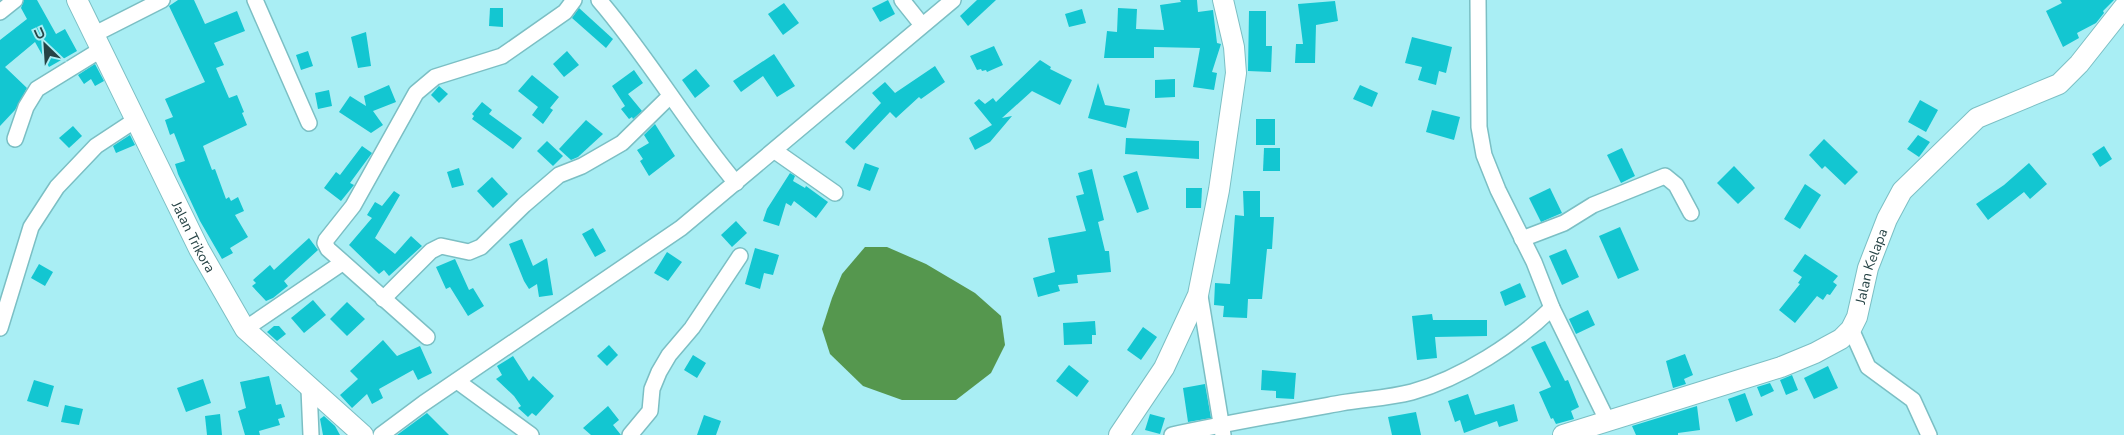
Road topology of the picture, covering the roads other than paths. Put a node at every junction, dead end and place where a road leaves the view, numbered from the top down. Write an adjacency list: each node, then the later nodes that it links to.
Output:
1 (15, 0): 12 (street)
2 (77, 0): 14 (street, Jalan Trikora)
3 (162, 0): 14 (street)
4 (255, 0): 17 (street)
5 (574, 0): 25 (street)
6 (599, 0): 15 (street)
7 (902, 0): 13 (street)
8 (953, 0): 13 (street)
9 (1223, 0): 26 (street)
10 (1478, 0): 23 (street)
11 (2124, 7): 31 (street, Jalan Kelapa)
12 (0, 12)
13 (922, 25): 19 (street)
14 (99, 42): 16 (street, Jalan Trikora); 18 (street)
15 (670, 96): 20 (street); 27 (street)
16 (136, 119): 29 (street); 30 (street, Jalan Trikora)
17 (308, 123)
18 (14, 139)
19 (775, 151): 20 (street); 21 (street)
20 (736, 183): 33 (street)
21 (835, 194)
22 (1691, 213): 23 (street)
23 (1522, 240): 28 (street)
24 (740, 256): 41 (street)
25 (342, 263): 27 (street); 30 (street)
26 (1199, 290): 36 (street); 42 (street)
27 (383, 299): 32 (street)
28 (1552, 308): 35 (street); 36 (street)
29 (0, 328)
30 (245, 329): 34 (street, Jalan Trikora)
31 (1851, 329): 35 (street); 45 (street)
32 (427, 337)
33 (458, 381): 39 (street); 40 (street)
34 (309, 389): 37 (street); 38 (street, Jalan Trikora)
35 (1607, 420): 44 (street)
36 (1222, 430): 43 (street)
37 (311, 435)
38 (363, 435)
39 (381, 435)
40 (531, 435)
41 (630, 435)
42 (1119, 435)
43 (1172, 435)
44 (1563, 435)
45 (1929, 435)

